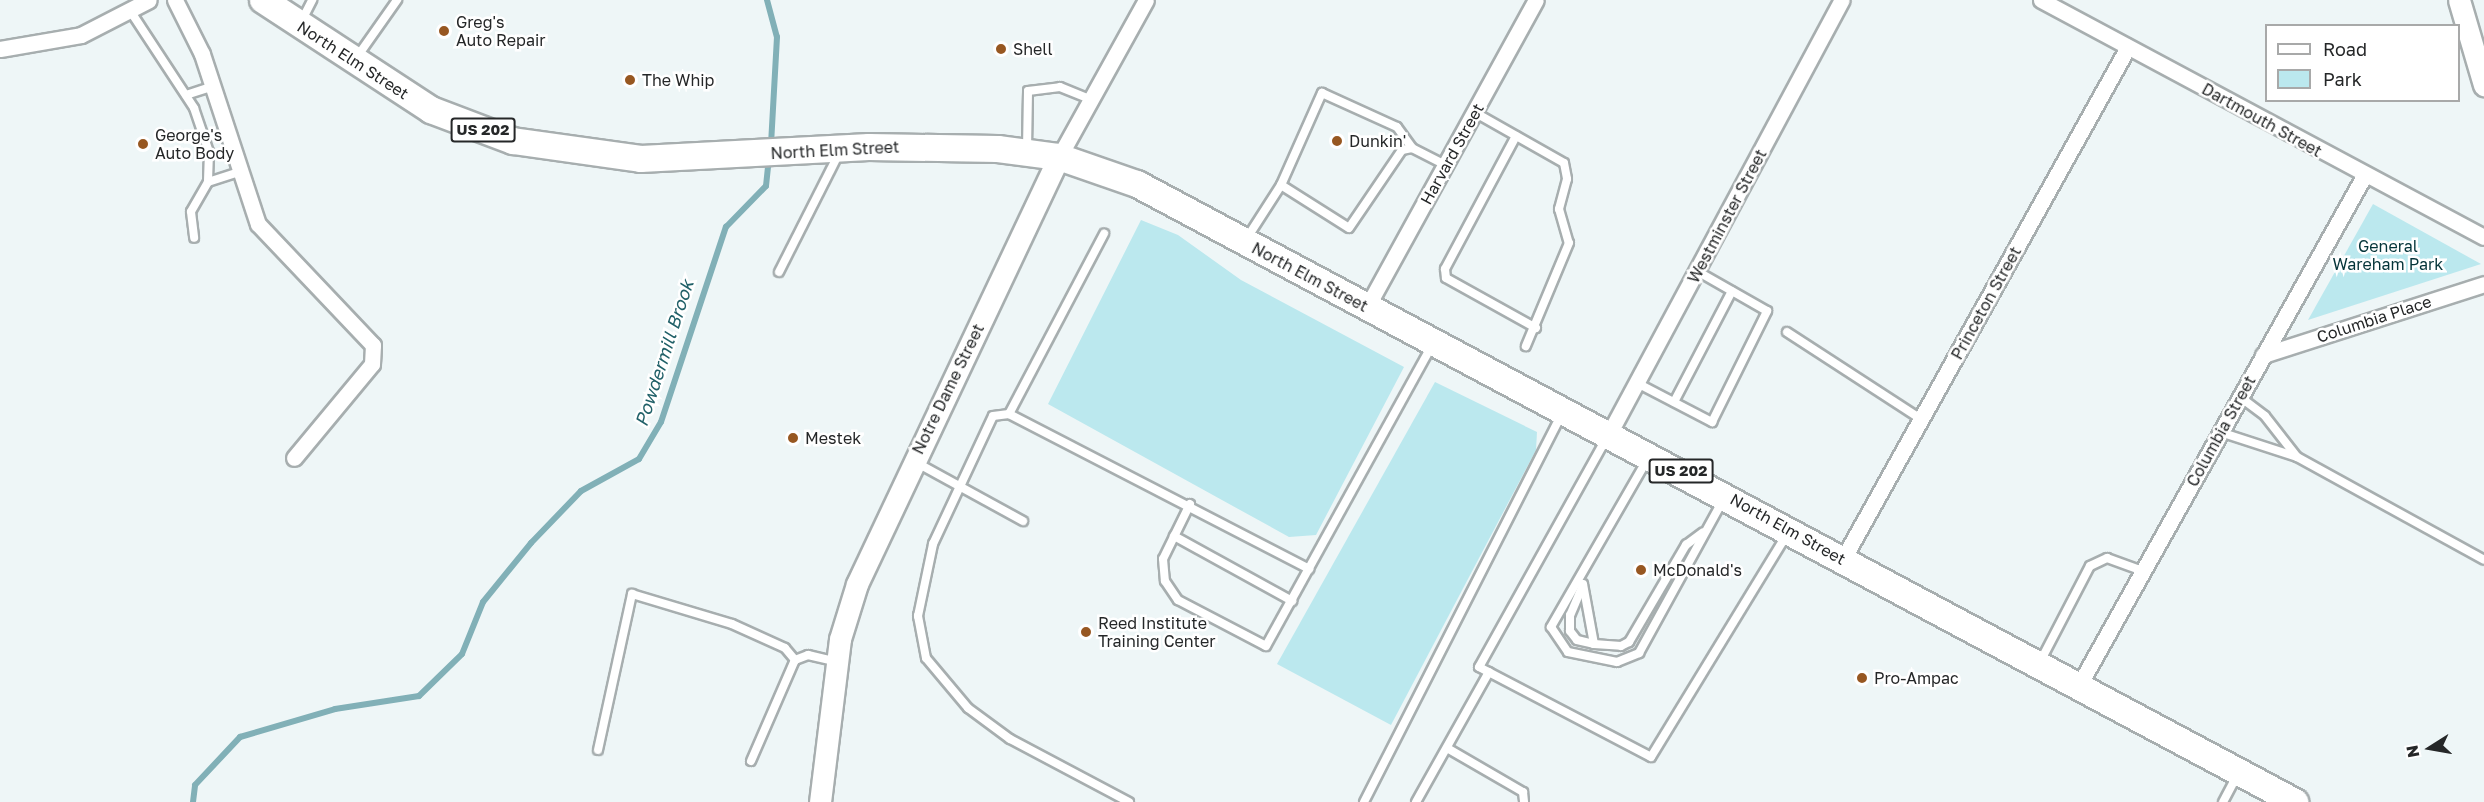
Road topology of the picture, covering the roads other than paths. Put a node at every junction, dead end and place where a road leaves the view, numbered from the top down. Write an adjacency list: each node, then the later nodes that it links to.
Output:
1 (149, 0): 11 (street)
2 (175, 0): 17 (street)
3 (263, 0): 12 (highway, North Elm Street / US 202)
4 (312, 0): 12 (lane)
5 (397, 0): 15 (lane)
6 (1536, 0): 20 (street, Harvard Street)
7 (1842, 0): 35 (street, Westminster Street)
8 (2041, 0): 13 (street, Dartmouth Street)
9 (2459, 0): 16 (main road)
10 (1142, 1): 19 (street, Notre Dame Street)
11 (131, 12): 14 (street); 18 (lane)
12 (299, 26): 15 (highway, North Elm Street / US 202)
13 (2128, 47): 28 (street, Dartmouth Street); 50 (street, Princeton Street)
14 (0, 49)
15 (352, 63): 23 (highway, North Elm Street / US 202)
16 (2484, 85)
17 (213, 87): 18 (lane); 27 (street)
18 (186, 95): 29 (lane)
19 (1089, 99): 24 (lane); 25 (street, Notre Dame Street)
20 (1474, 112): 21 (lane); 26 (street, Harvard Street)
21 (1516, 136): 40 (lane); 40 (lane)
22 (1412, 148): 26 (lane); 30 (lane); 30 (lane)
23 (841, 149): 24 (highway, North Elm Street / US 202); 36 (lane)
24 (1027, 152): 25 (highway, North Elm Street / US 202)
25 (1059, 157): 34 (highway, North Elm Street / US 202); 56 (main road, Notre Dame Street)
26 (1445, 165): 39 (street, Harvard Street)
27 (241, 171): 29 (lane); 55 (street)
28 (2364, 176): 32 (street, Dartmouth Street); 44 (street, Columbia Street)
29 (208, 182): 33 (lane)
30 (1281, 185): 34 (lane)
31 (1104, 234): 49 (lane)
32 (2484, 237)
33 (194, 238)
34 (1245, 241): 39 (highway, North Elm Street / US 202)
35 (1697, 271): 38 (lane); 45 (street, Westminster Street)
36 (779, 272)
37 (2484, 284): 44 (street, Columbia Place)
38 (1732, 291): 47 (lane); 47 (lane)
39 (1367, 307): 42 (highway, North Elm Street / US 202)
40 (1536, 328): 43 (lane)
41 (1787, 332): 50 (lane)
42 (1433, 343): 48 (highway, North Elm Street / US 202); 67 (lane)
43 (1526, 346)
44 (2263, 355): 46 (street, Columbia Street)
45 (1637, 383): 47 (lane); 51 (street, Westminster Street)
46 (2240, 397): 52 (street, Columbia Street); 54 (lane)
47 (1674, 402)
48 (1565, 409): 51 (highway, North Elm Street / US 202); 84 (lane)
49 (1010, 414): 57 (lane); 59 (lane)
50 (1921, 419): 65 (street, Princeton Street)
51 (1610, 432): 53 (highway, North Elm Street / US 202); 75 (lane)
52 (2220, 432): 54 (lane); 68 (street, Columbia Street)
53 (1650, 454): 58 (highway, North Elm Street / US 202); 64 (lane)
54 (2298, 457): 66 (lane)
55 (294, 458)
56 (913, 461): 57 (lane); 73 (main road, Notre Dame Street)
57 (959, 483): 60 (lane); 83 (lane)
58 (1726, 495): 61 (lane); 62 (highway, North Elm Street / US 202)
59 (1190, 504): 63 (lane); 67 (lane)
60 (1023, 521)
61 (1707, 530): 64 (lane); 71 (lane)
62 (1790, 530): 65 (highway, North Elm Street / US 202); 75 (lane)
63 (1174, 536): 70 (lane); 70 (lane)
64 (1594, 553): 69 (lane)
65 (1843, 559): 74 (highway, North Elm Street / US 202)
66 (2484, 560)
67 (1309, 569): 70 (lane)
68 (2143, 571): 74 (lane); 76 (street, Columbia Street)
69 (1583, 584): 71 (lane); 71 (lane)
70 (1292, 601)
71 (1594, 644)
72 (795, 660): 73 (lane); 78 (lane); 79 (lane)
73 (837, 662): 82 (main road, Notre Dame Street)
74 (2038, 666): 76 (highway, North Elm Street / US 202)
75 (1489, 672): 77 (lane)
76 (2078, 687): 80 (highway, North Elm Street / US 202)
77 (1447, 748): 85 (lane); 86 (lane)
78 (598, 750)
79 (751, 761)
80 (2239, 771): 81 (highway, North Elm Street / US 202); 87 (lane)
81 (2281, 799)
82 (820, 802)
83 (1129, 802)
84 (1364, 802)
85 (1416, 802)
86 (1524, 802)
87 (2223, 802)

